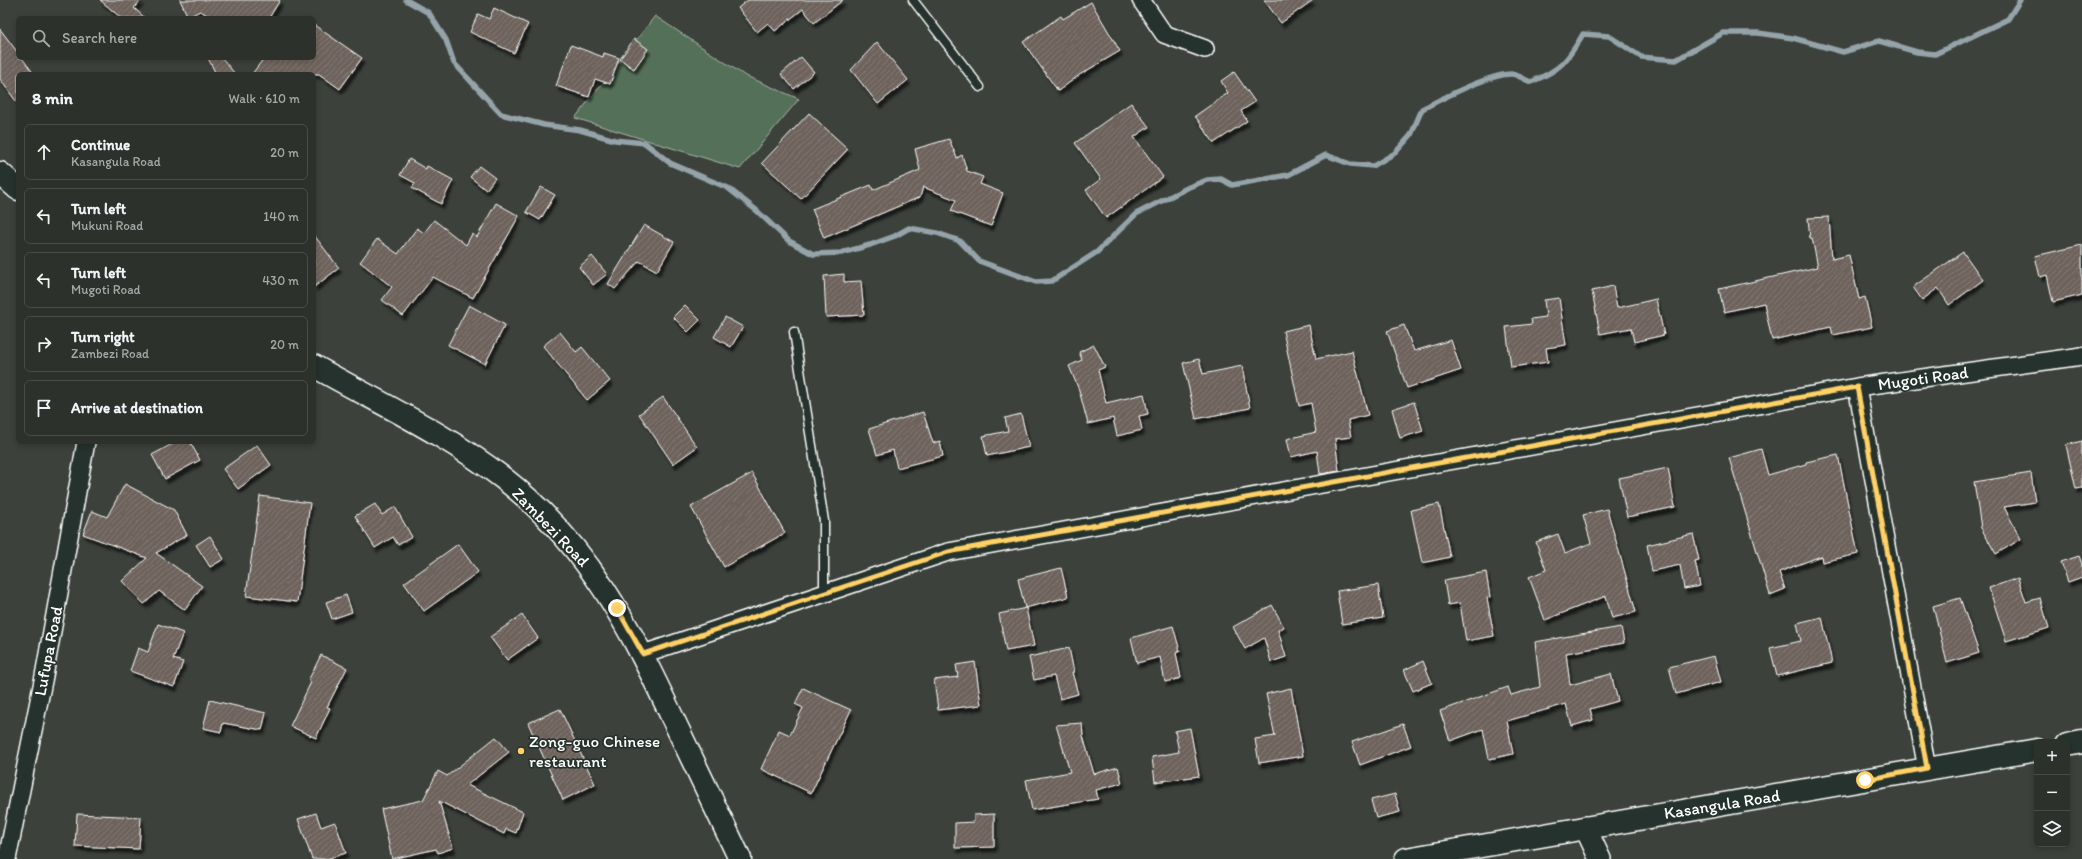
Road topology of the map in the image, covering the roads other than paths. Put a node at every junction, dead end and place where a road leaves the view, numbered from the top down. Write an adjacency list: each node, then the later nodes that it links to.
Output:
1 (913, 0): 4 (lane)
2 (1141, 0): 3 (street)
3 (1205, 49)
4 (980, 87)
5 (0, 173): 6 (main road)
6 (16, 187)
7 (794, 332): 12 (lane)
8 (2082, 356): 10 (street, Mugoti Road)
9 (316, 367): 13 (main road, Zambezi Road)
10 (1857, 387): 12 (street, Mugoti Road); 17 (street)
11 (86, 444): 19 (street, Lufupa Road)
12 (824, 594): 13 (street, Mugoti Road)
13 (643, 654): 20 (main road, Zambezi Road)
14 (2082, 742): 15 (main road)
15 (2070, 744)
16 (2034, 750): 17 (main road, Kasangula Road)
17 (1927, 768): 18 (main road, Kasangula Road)
18 (1585, 827): 21 (main road, Kasangula Road); 22 (street)
19 (7, 859)
20 (740, 859)
21 (1406, 859)
22 (1600, 859)

